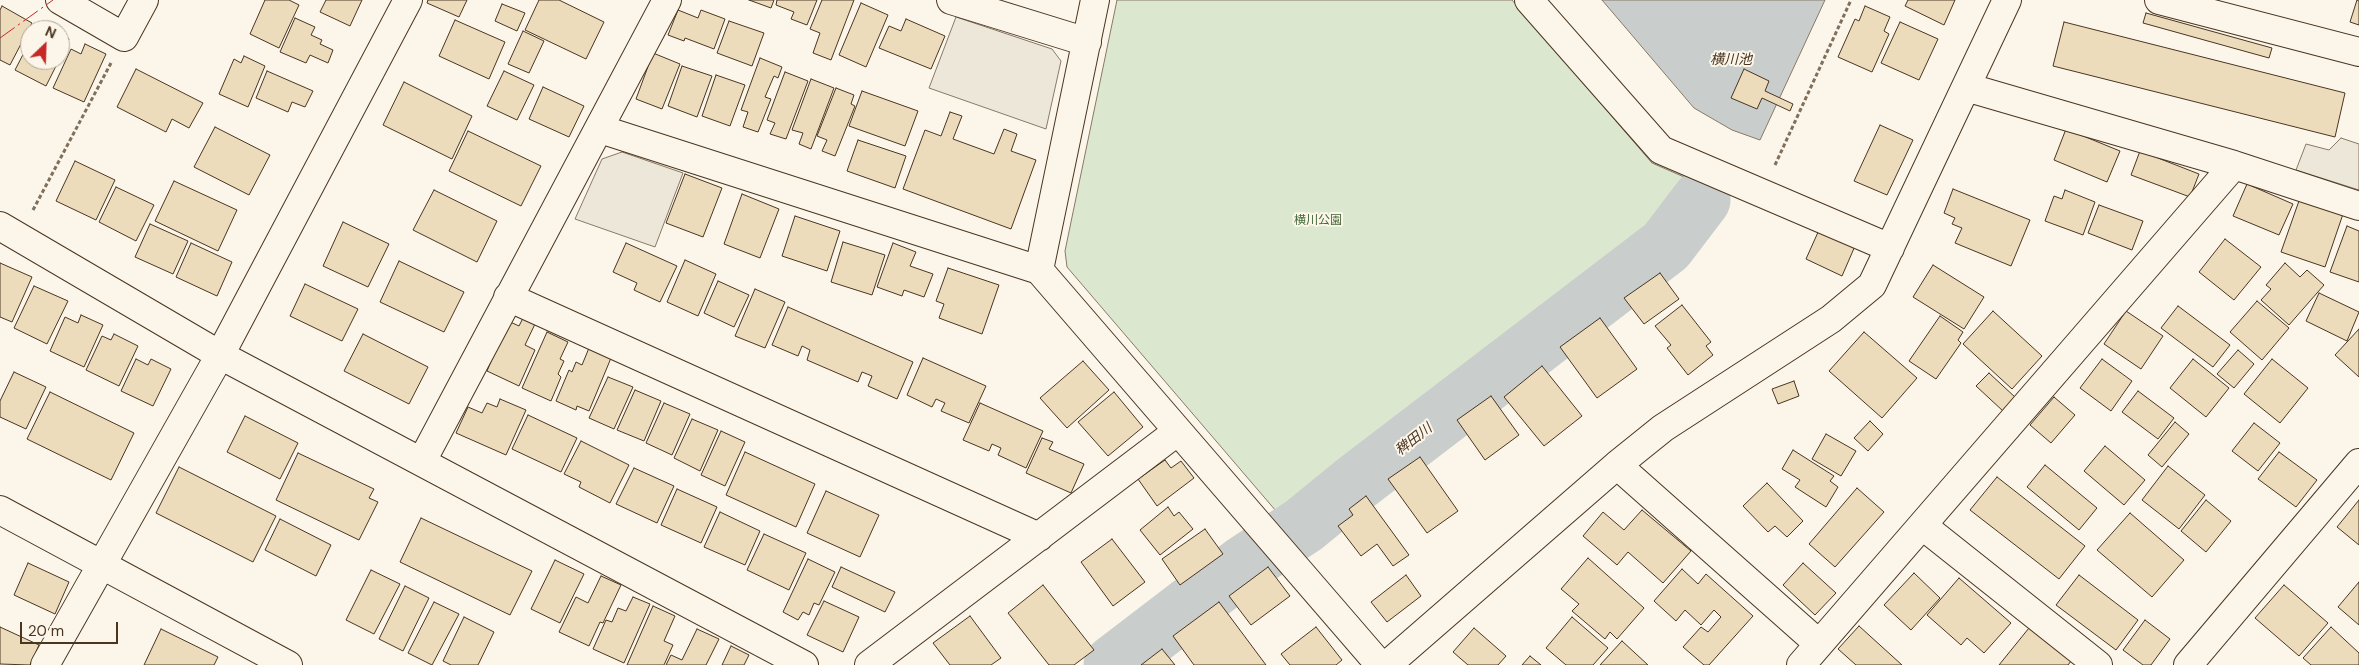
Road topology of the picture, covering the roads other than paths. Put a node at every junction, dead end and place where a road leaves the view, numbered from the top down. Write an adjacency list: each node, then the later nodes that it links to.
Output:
1 (60, 0): 2 (street)
2 (144, 0)
3 (408, 0): 20 (street)
4 (667, 0): 13 (street)
5 (951, 0): 10 (street)
6 (1095, 0): 10 (street)
7 (1529, 0): 17 (street)
8 (2006, 0): 12 (street)
9 (2159, 0): 11 (street)
10 (1086, 42): 18 (street)
11 (2359, 52)
12 (1966, 87): 14 (street); 17 (street)
13 (600, 129): 18 (street); 19 (street)
14 (2234, 164): 15 (street); 26 (street)
15 (2359, 206)
16 (10, 232): 20 (street)
17 (1890, 248): 24 (street)
18 (1039, 270): 21 (street)
19 (508, 297): 22 (street); 27 (street)
20 (220, 355): 22 (street); 28 (street)
21 (1178, 431): 27 (street); 34 (street)
22 (422, 461): 32 (street)
23 (2359, 463): 38 (street)
24 (1617, 465): 29 (street); 35 (street)
25 (0, 510): 28 (street)
26 (1923, 526): 29 (street); 37 (street)
27 (1039, 537): 33 (street)
28 (102, 564): 30 (street); 31 (street)
29 (1819, 644): 36 (street)
30 (45, 665)
31 (288, 665)
32 (804, 665)
33 (869, 665)
34 (1380, 665)
35 (1387, 665)
36 (1801, 665)
37 (2098, 665)
38 (2188, 665)

